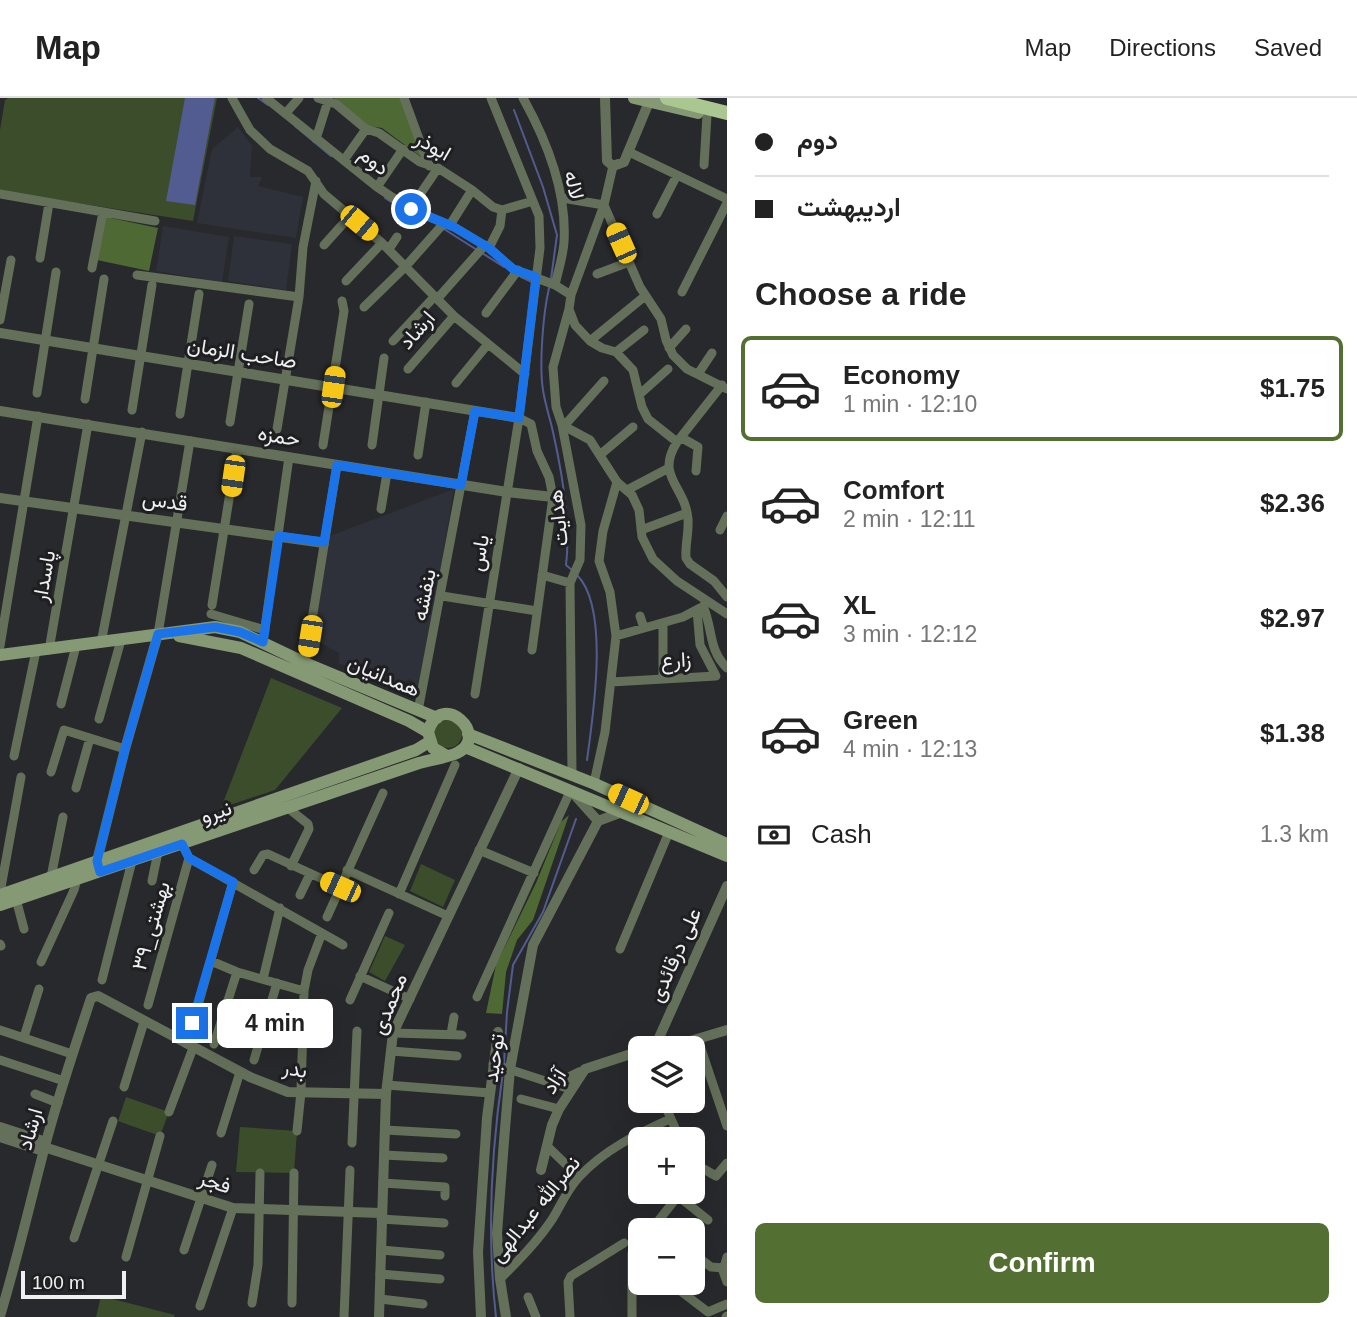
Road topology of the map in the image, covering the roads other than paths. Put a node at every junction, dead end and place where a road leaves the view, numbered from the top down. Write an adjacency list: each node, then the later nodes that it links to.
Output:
1 (232, 98): 27 (street)
2 (266, 98): 14 (street, دوم)
3 (299, 98): 14 (street)
4 (404, 98): 25 (street)
5 (491, 98): 32 (street, لاله)
6 (523, 98): 31 (street, لاله)
7 (604, 98): 24 (street)
8 (634, 98): 12 (main road)
9 (667, 98): 15 (highway)
10 (689, 98): 13 (highway)
11 (323, 100): 18 (street, ابوذر); 19 (street)
12 (649, 102): 16 (main road); 21 (street)
13 (727, 106)
14 (286, 113): 19 (street, دوم)
15 (727, 113)
16 (707, 115): 17 (main road); 23 (street)
17 (727, 119)
18 (366, 129): 20 (street, ابوذر); 22 (street)
19 (316, 139): 22 (street, دوم)
20 (403, 149): 25 (street, ابوذر); 28 (street)
21 (629, 152): 24 (street); 26 (street)
22 (344, 160): 28 (street, دوم)
23 (704, 165)
24 (613, 166): 35 (street, هدایت)
25 (434, 167): 29 (street, ابوذر); 36 (street)
26 (677, 175): 33 (street); 39 (street)
27 (316, 181): 40 (street); 65 (street)
28 (377, 187): 36 (street, دوم)
29 (472, 190): 37 (street, ابوذر); 42 (street)
30 (0, 194): 34 (street)
31 (562, 198): 35 (street); 60 (street, لاله)
32 (533, 201): 37 (street); 58 (street, لاله)
33 (727, 201): 61 (street)
34 (50, 203): 38 (street); 47 (street)
35 (604, 205): 49 (street); 63 (street, هدایت)
36 (411, 209): 42 (street, دوم)
37 (502, 209): 46 (street)
38 (103, 212): 41 (street); 51 (street)
39 (657, 214)
40 (350, 216): 44 (street); 45 (street)
41 (155, 220)
42 (444, 227): 46 (street, دوم); 50 (street)
43 (397, 237): 45 (street)
44 (324, 245)
45 (385, 246): 50 (street); 57 (street)
46 (487, 247): 52 (street, دوم); 66 (street)
47 (40, 258)
48 (10, 260): 73 (street)
49 (629, 262): 54 (street); 64 (street)
50 (406, 266): 66 (street); 69 (street)
51 (92, 268)
52 (518, 270): 58 (street, دوم); 71 (street)
53 (55, 272): 77 (street)
54 (597, 274)
55 (138, 275): 65 (street)
56 (104, 279): 81 (street)
57 (346, 281)
58 (537, 281): 60 (street, دوم); 91 (street, لاله)
59 (152, 285): 85 (street)
60 (555, 285): 63 (street, دوم)
61 (682, 292)
62 (199, 294): 87 (street)
63 (571, 295): 70 (street, هدایت)
64 (645, 296): 79 (street); 82 (street)
65 (299, 297): 93 (street)
66 (437, 297): 72 (street); 78 (street)
67 (342, 301): 96 (street)
68 (249, 304): 90 (street)
69 (364, 307)
70 (569, 309): 79 (street); 111 (street, هدایت)
71 (485, 313)
72 (454, 316): 80 (street); 88 (street, ارشاد)
73 (0, 320)
74 (686, 329): 82 (street)
75 (644, 330): 83 (street)
76 (0, 333): 77 (street, صاحب الزمان)
77 (45, 340): 81 (street, صاحب الزمان); 98 (street)
78 (393, 341)
79 (590, 341): 83 (street)
80 (488, 344): 91 (street); 95 (street)
81 (94, 348): 85 (street, صاحب الزمان); 101 (street)
82 (669, 348): 92 (street)
83 (617, 352): 100 (street)
84 (712, 353): 92 (street)
85 (141, 356): 87 (street, صاحب الزمان); 103 (street)
86 (384, 358): 99 (street)
87 (188, 365): 90 (street, صاحب الزمان); 106 (street)
88 (408, 369)
89 (668, 369): 100 (street)
90 (237, 373): 93 (street, صاحب الزمان); 109 (street)
91 (525, 374): 108 (street, یاس)
92 (698, 374): 97 (street)
93 (285, 380): 96 (street, صاحب الزمان); 113 (street)
94 (604, 381): 111 (street)
95 (456, 383)
96 (333, 387): 99 (street, صاحب الزمان); 118 (street)
97 (725, 387): 115 (street)
98 (37, 393)
99 (379, 394): 102 (street, صاحب الزمان); 117 (street)
100 (640, 394): 115 (street)
101 (85, 399)
102 (426, 402): 105 (street, صاحب الزمان); 121 (street)
103 (132, 410)
104 (0, 411): 107 (street, حمزه)
105 (475, 411): 108 (street, صاحب الزمان); 128 (street, بنفشه)
106 (180, 414)
107 (38, 416): 110 (street, حمزه); 133 (street)
108 (519, 418): 130 (street, یاس); 131 (street)
109 (230, 422)
110 (88, 424): 114 (street, حمزه); 134 (street, پاسدار)
111 (563, 425): 120 (street); 146 (street, هدایت)
112 (633, 427): 120 (street)
113 (277, 429)
114 (142, 432): 116 (street, حمزه); 137 (street)
115 (679, 440): 124 (street); 125 (street)
116 (190, 442): 119 (street, حمزه); 139 (street)
117 (372, 444)
118 (323, 445)
119 (237, 449): 122 (street, حمزه); 140 (street)
120 (601, 454): 127 (street)
121 (418, 455)
122 (289, 457): 123 (street, حمزه); 143 (street)
123 (337, 465): 126 (street, حمزه); 144 (street)
124 (667, 469): 129 (street); 136 (street)
125 (696, 471)
126 (387, 473): 128 (street, حمزه); 135 (street)
127 (617, 482): 129 (street); 145 (street)
128 (461, 485): 130 (street, حمزه); 149 (street, بنفشه)
129 (627, 490): 141 (street)
130 (507, 492): 131 (street, حمزه); 151 (street, یاس)
131 (553, 497): 147 (street)
132 (0, 498): 133 (street, قدس)
133 (24, 502): 134 (street, قدس); 163 (street)
134 (74, 508): 137 (street, قدس); 165 (street, پاسدار)
135 (381, 509)
136 (687, 513): 141 (street); 150 (street)
137 (126, 516): 139 (street, قدس); 162 (street)
138 (727, 516): 142 (street)
139 (175, 522): 140 (street, قدس); 158 (street)
140 (226, 529): 143 (street, قدس); 159 (street)
141 (641, 530): 152 (street)
142 (720, 530)
143 (279, 536): 144 (street, قدس); 159 (street)
144 (324, 542): 168 (street)
145 (599, 561): 146 (street); 160 (street)
146 (578, 563): 148 (street, هدایت)
147 (542, 575): 148 (street); 153 (street)
148 (570, 582): 187 (street, هدایت)
149 (442, 596): 151 (street); 174 (street, بنفشه)
150 (727, 597)
151 (488, 603): 153 (street); 172 (street, یاس)
152 (703, 606): 154 (street); 156 (street); 169 (street); 170 (street, زارع)
153 (537, 611): 166 (street)
154 (727, 614)
155 (640, 616): 157 (street)
156 (663, 623): 157 (street); 170 (street)
157 (644, 628): 160 (street)
158 (158, 634): 159 (main road, همدانیان); 161 (main road, همدانیان); 177 (main road, همدانیان); 180 (street)
159 (264, 636): 168 (main road, همدانیان)
160 (616, 636): 171 (street)
161 (121, 640): 162 (main road, همدانیان); 176 (street)
162 (101, 643): 164 (main road, همدانیان)
163 (0, 646)
164 (76, 646): 165 (main road, همدانیان); 173 (street)
165 (43, 650): 167 (main road, همدانیان); 182 (street, پاسدار)
166 (532, 650)
167 (0, 655)
168 (305, 663): 174 (main road, همدانیان)
169 (727, 668)
170 (663, 678): 171 (street, زارع)
171 (611, 682): 189 (street)
172 (475, 694)
173 (61, 704)
174 (418, 711): 175 (main road, همدانیان)
175 (437, 718): 177 (main road); 179 (main road)
176 (99, 719)
177 (429, 737): 181 (main road); 183 (main road, نیرو)
178 (90, 738): 180 (street); 186 (street); 190 (street)
179 (467, 740): 181 (main road); 185 (main road); 187 (main road)
180 (125, 749): 205 (street)
181 (445, 755): 183 (main road, نیرو)
182 (13, 756)
183 (417, 756): 193 (main road, نیرو); 205 (main road, نیرو)
184 (455, 765): 218 (street)
185 (519, 768): 192 (main road); 200 (street, محمدی)
186 (51, 772)
187 (572, 774): 189 (main road)
188 (20, 777): 201 (street)
189 (594, 783): 199 (main road)
190 (76, 788)
191 (383, 793): 208 (street)
192 (569, 793): 194 (main road); 196 (street); 209 (street)
193 (288, 808): 198 (main road, نیرو); 206 (street)
194 (622, 812): 196 (street); 197 (main road)
195 (63, 817): 211 (street)
196 (598, 821): 265 (street, توحید)
197 (669, 832): 199 (main road); 229 (street)
198 (182, 844): 202 (main road, نیرو); 203 (street)
199 (724, 848)
200 (479, 850): 209 (street); 224 (street, محمدی)
201 (4, 852): 217 (street)
202 (158, 852): 204 (main road, نیرو); 213 (street)
203 (189, 858): 214 (street); 243 (street, ۳۹_بهشتی)
204 (132, 861): 205 (main road, نیرو); 235 (street)
205 (98, 866): 211 (main road, نیرو); 212 (main road, نیرو)
206 (291, 866): 207 (street); 210 (street)
207 (254, 870)
208 (347, 870): 216 (street); 218 (street)
209 (534, 873): 240 (street)
210 (310, 874): 216 (street); 219 (street)
211 (51, 877): 217 (main road, نیرو)
212 (77, 879): 220 (main road, نیرو); 231 (street)
213 (152, 881)
214 (233, 882): 222 (street); 230 (street)
215 (727, 886): 253 (street, علی درقائدی)
216 (340, 887): 225 (street)
217 (0, 894)
218 (400, 894): 224 (street)
219 (300, 895)
220 (16, 900): 221 (main road, نیرو); 226 (street)
221 (0, 905)
222 (280, 908): 227 (street); 234 (street)
223 (389, 913): 233 (street)
224 (448, 916): 241 (street, محمدی)
225 (327, 917)
226 (24, 929)
227 (321, 933): 228 (street); 238 (street)
228 (343, 945)
229 (620, 949)
230 (211, 961): 232 (street); 257 (street)
231 (41, 962)
232 (237, 972): 234 (street); 256 (street)
233 (360, 976): 241 (street); 242 (street)
234 (263, 979): 236 (street)
235 (102, 980)
236 (277, 983): 238 (street); 263 (street)
237 (39, 989): 254 (street)
238 (304, 991): 273 (street)
239 (94, 996): 245 (street, بدر); 259 (street, ارشاد)
240 (477, 997)
241 (410, 999): 250 (street, محمدی)
242 (350, 1000)
243 (148, 1005)
244 (454, 1017): 251 (street)
245 (144, 1021): 257 (street, بدر); 270 (street)
246 (0, 1030): 254 (street)
247 (727, 1030): 255 (street, آزاد)
248 (357, 1031): 274 (street)
249 (498, 1032): 265 (street)
250 (393, 1033): 251 (street); 258 (street, محمدی)
251 (451, 1034): 252 (street)
252 (462, 1035)
253 (668, 1036)
254 (24, 1037): 259 (street)
255 (705, 1038)
256 (214, 1044)
257 (190, 1046): 267 (street, بدر); 280 (street)
258 (391, 1051): 261 (street); 272 (street, محمدی)
259 (72, 1054): 268 (street, ارشاد)
260 (628, 1055): 266 (street, آزاد)
261 (457, 1056)
262 (0, 1060): 268 (street)
263 (254, 1060)
264 (705, 1061): 284 (street)
265 (502, 1066): 269 (street); 275 (street); 330 (street, توحید)
266 (585, 1069): 269 (street); 271 (street, آزاد)
267 (240, 1072): 273 (street, بدر); 289 (street)
268 (64, 1081): 278 (street, ارشاد)
269 (548, 1082): 271 (street)
270 (124, 1087)
271 (570, 1089): 279 (street, آزاد)
272 (387, 1090): 274 (street, بدر); 275 (street); 287 (street, محمدی)
273 (301, 1092): 274 (street, بدر); 288 (street)
274 (354, 1093): 293 (street)
275 (490, 1093): 344 (street)
276 (36, 1094): 278 (street)
277 (521, 1099): 279 (street)
278 (58, 1103): 294 (street, ارشاد)
279 (559, 1109): 295 (street, آزاد)
280 (169, 1112)
281 (668, 1113): 282 (street)
282 (670, 1119): 286 (street); 306 (street, نصرالله عبدالهی)
283 (113, 1121): 298 (street)
284 (727, 1126)
285 (0, 1127): 294 (street)
286 (674, 1127)
287 (385, 1130): 290 (street); 296 (street, محمدی)
288 (297, 1131)
289 (221, 1133)
290 (456, 1134)
291 (160, 1136): 307 (street)
292 (0, 1137): 294 (street)
293 (352, 1143)
294 (41, 1145): 298 (street, فجر); 341 (street, ارشاد)
295 (547, 1146): 302 (street, آزاد); 306 (street)
296 (384, 1155): 297 (street); 308 (street, محمدی)
297 (443, 1158)
298 (99, 1163): 307 (street, فجر); 319 (street)
299 (727, 1163): 303 (street)
300 (212, 1165): 310 (street)
301 (350, 1170): 314 (street)
302 (541, 1170)
303 (705, 1170)
304 (260, 1173): 312 (street)
305 (295, 1173): 313 (street)
306 (579, 1177): 330 (street, نصرالله عبدالهی)
307 (149, 1181): 310 (street, فجر); 324 (street)
308 (383, 1183): 309 (street); 315 (street, محمدی)
309 (445, 1196)
310 (202, 1198): 311 (street, فجر); 321 (street)
311 (233, 1208): 312 (street, فجر); 340 (street)
312 (260, 1209): 313 (street, فجر); 336 (street)
313 (292, 1210): 314 (street, فجر); 337 (street)
314 (349, 1212): 315 (street, فجر); 342 (street)
315 (381, 1216): 318 (street); 322 (street, محمدی)
316 (660, 1218): 317 (street)
317 (708, 1220)
318 (444, 1223)
319 (74, 1238)
320 (628, 1247): 347 (street)
321 (184, 1250)
322 (381, 1250): 323 (street); 328 (street, محمدی)
323 (440, 1255)
324 (126, 1257)
325 (727, 1257): 327 (street)
326 (705, 1262): 327 (street)
327 (724, 1268): 331 (street)
328 (380, 1273): 329 (street); 335 (street, محمدی)
329 (440, 1279)
330 (500, 1279): 345 (street, توحید)
331 (727, 1282)
332 (633, 1295): 348 (street)
333 (686, 1295): 339 (street)
334 (528, 1297): 346 (street)
335 (380, 1298): 338 (street); 343 (street, محمدی)
336 (252, 1303)
337 (292, 1303)
338 (423, 1304)
339 (727, 1304)
340 (200, 1306)
341 (0, 1316)
342 (344, 1317)
343 (380, 1317)
344 (481, 1317)
345 (506, 1317)
346 (536, 1317)
347 (570, 1317)
348 (632, 1317)

